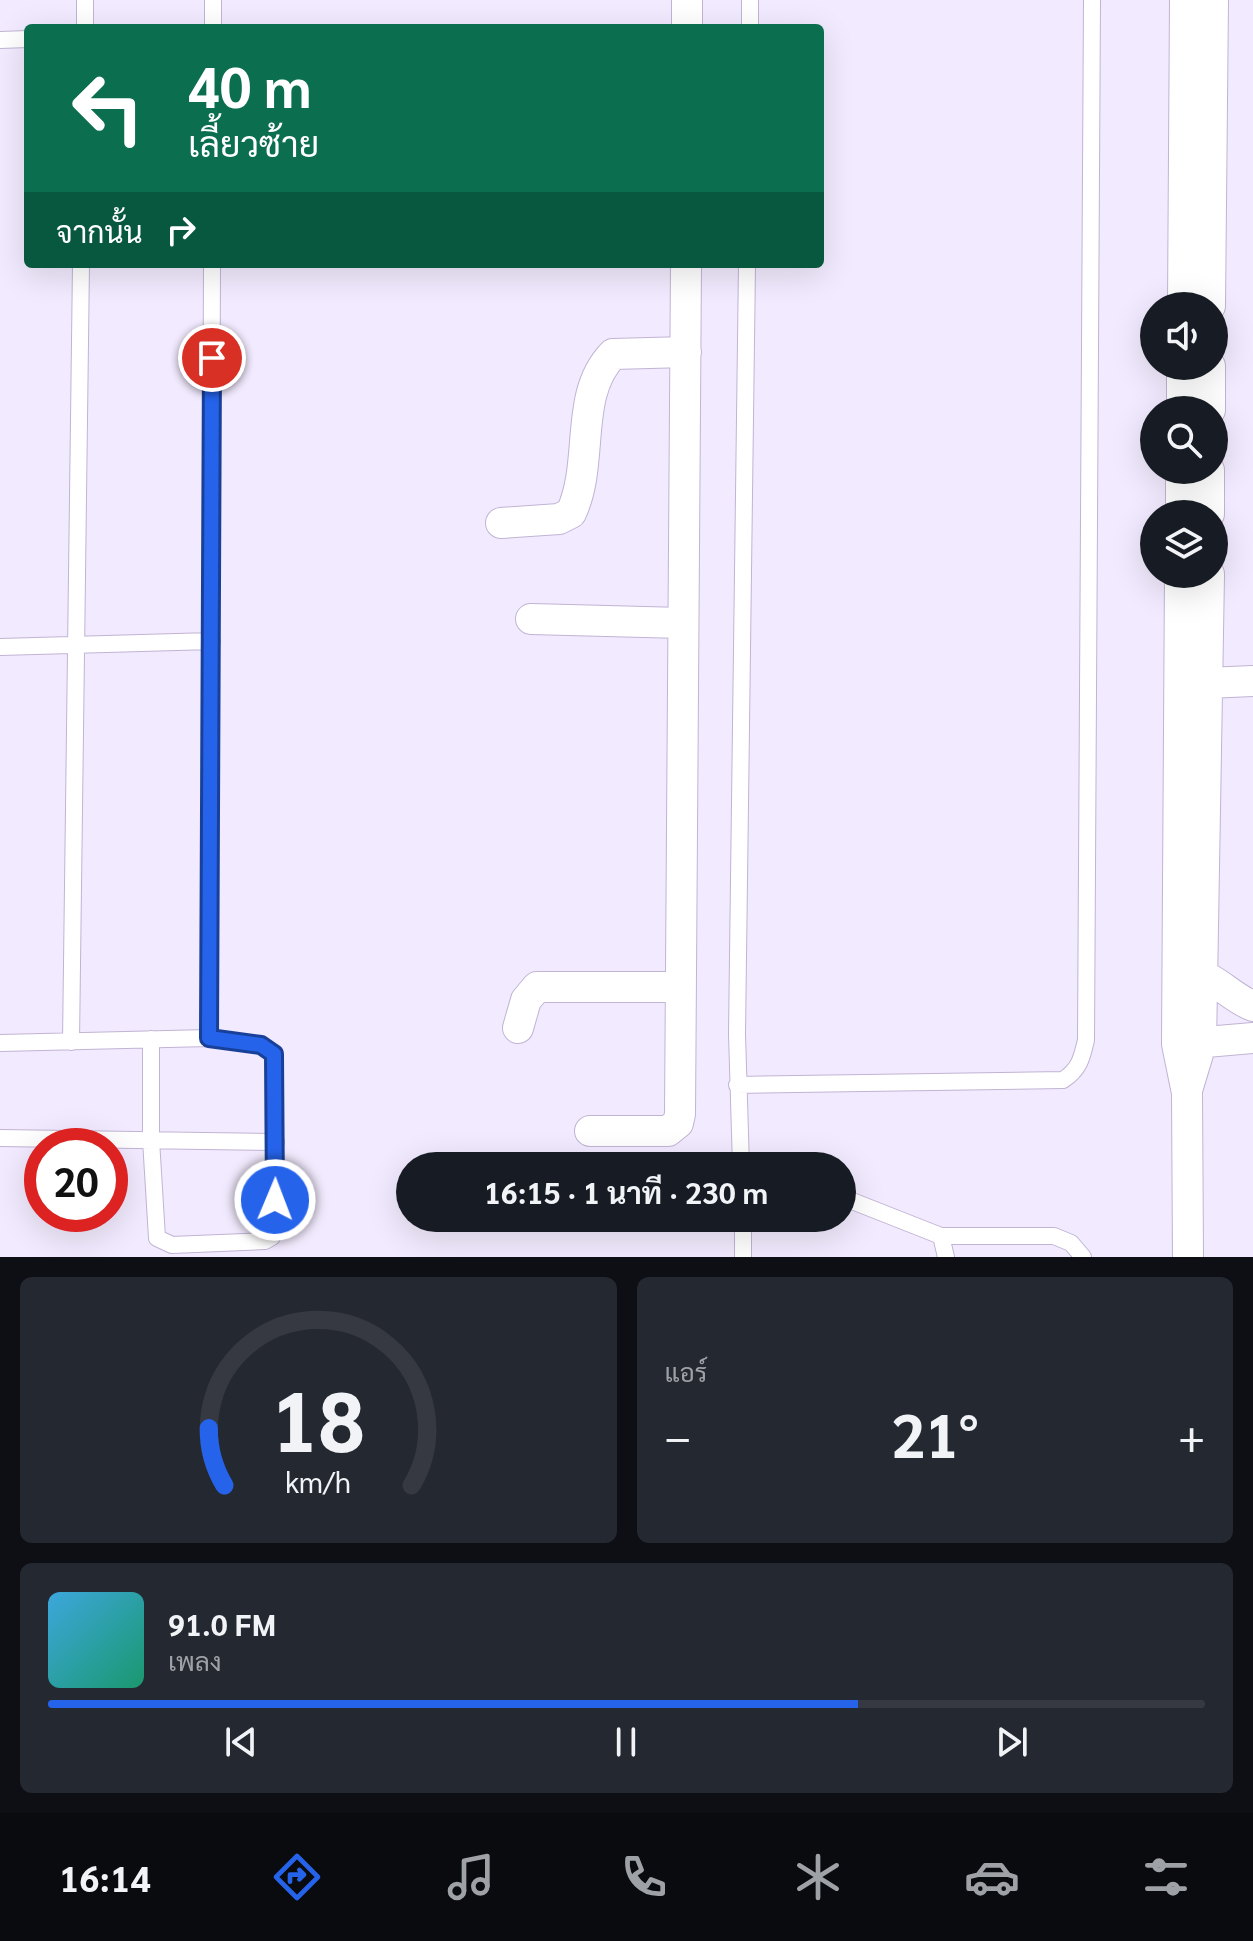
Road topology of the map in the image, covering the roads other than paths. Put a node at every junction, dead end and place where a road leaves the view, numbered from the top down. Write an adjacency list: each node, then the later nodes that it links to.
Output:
1 (85, 0): 8 (lane)
2 (213, 0): 9 (lane)
3 (687, 0): 10 (street)
4 (750, 0): 11 (lane)
5 (1092, 0): 41 (lane)
6 (1185, 0): 18 (street)
7 (1213, 0): 19 (street)
8 (85, 24)
9 (213, 24)
10 (687, 24)
11 (750, 24)
12 (24, 39): 13 (lane)
13 (0, 40)
14 (81, 268): 27 (lane)
15 (212, 268): 26 (lane)
16 (686, 268): 20 (street)
17 (747, 268): 41 (lane)
18 (1197, 292)
19 (1197, 292)
20 (686, 352): 21 (street); 25 (street)
21 (501, 523)
22 (1180, 588): 31 (street)
23 (1209, 588): 30 (street)
24 (531, 619): 25 (street)
25 (682, 623): 32 (street)
26 (212, 641): 27 (lane); 35 (lane)
27 (74, 644): 28 (lane); 38 (lane)
28 (0, 647)
29 (1253, 681): 30 (street)
30 (1207, 683): 31 (street)
31 (1190, 973): 33 (street); 40 (street)
32 (680, 987): 34 (street); 42 (street)
33 (1253, 1006)
34 (518, 1028)
35 (209, 1038): 37 (lane); 45 (lane)
36 (1253, 1038): 40 (street)
37 (151, 1039): 38 (lane); 44 (lane)
38 (71, 1042): 39 (lane)
39 (0, 1043)
40 (1189, 1044): 51 (street)
41 (737, 1085): 46 (lane)
42 (590, 1131)
43 (0, 1138): 44 (lane)
44 (151, 1140): 45 (lane); 45 (lane)
45 (276, 1142)
46 (740, 1152)
47 (856, 1203): 48 (lane)
48 (941, 1236): 49 (lane); 50 (lane)
49 (946, 1257)
50 (1083, 1257)
51 (1188, 1257)

